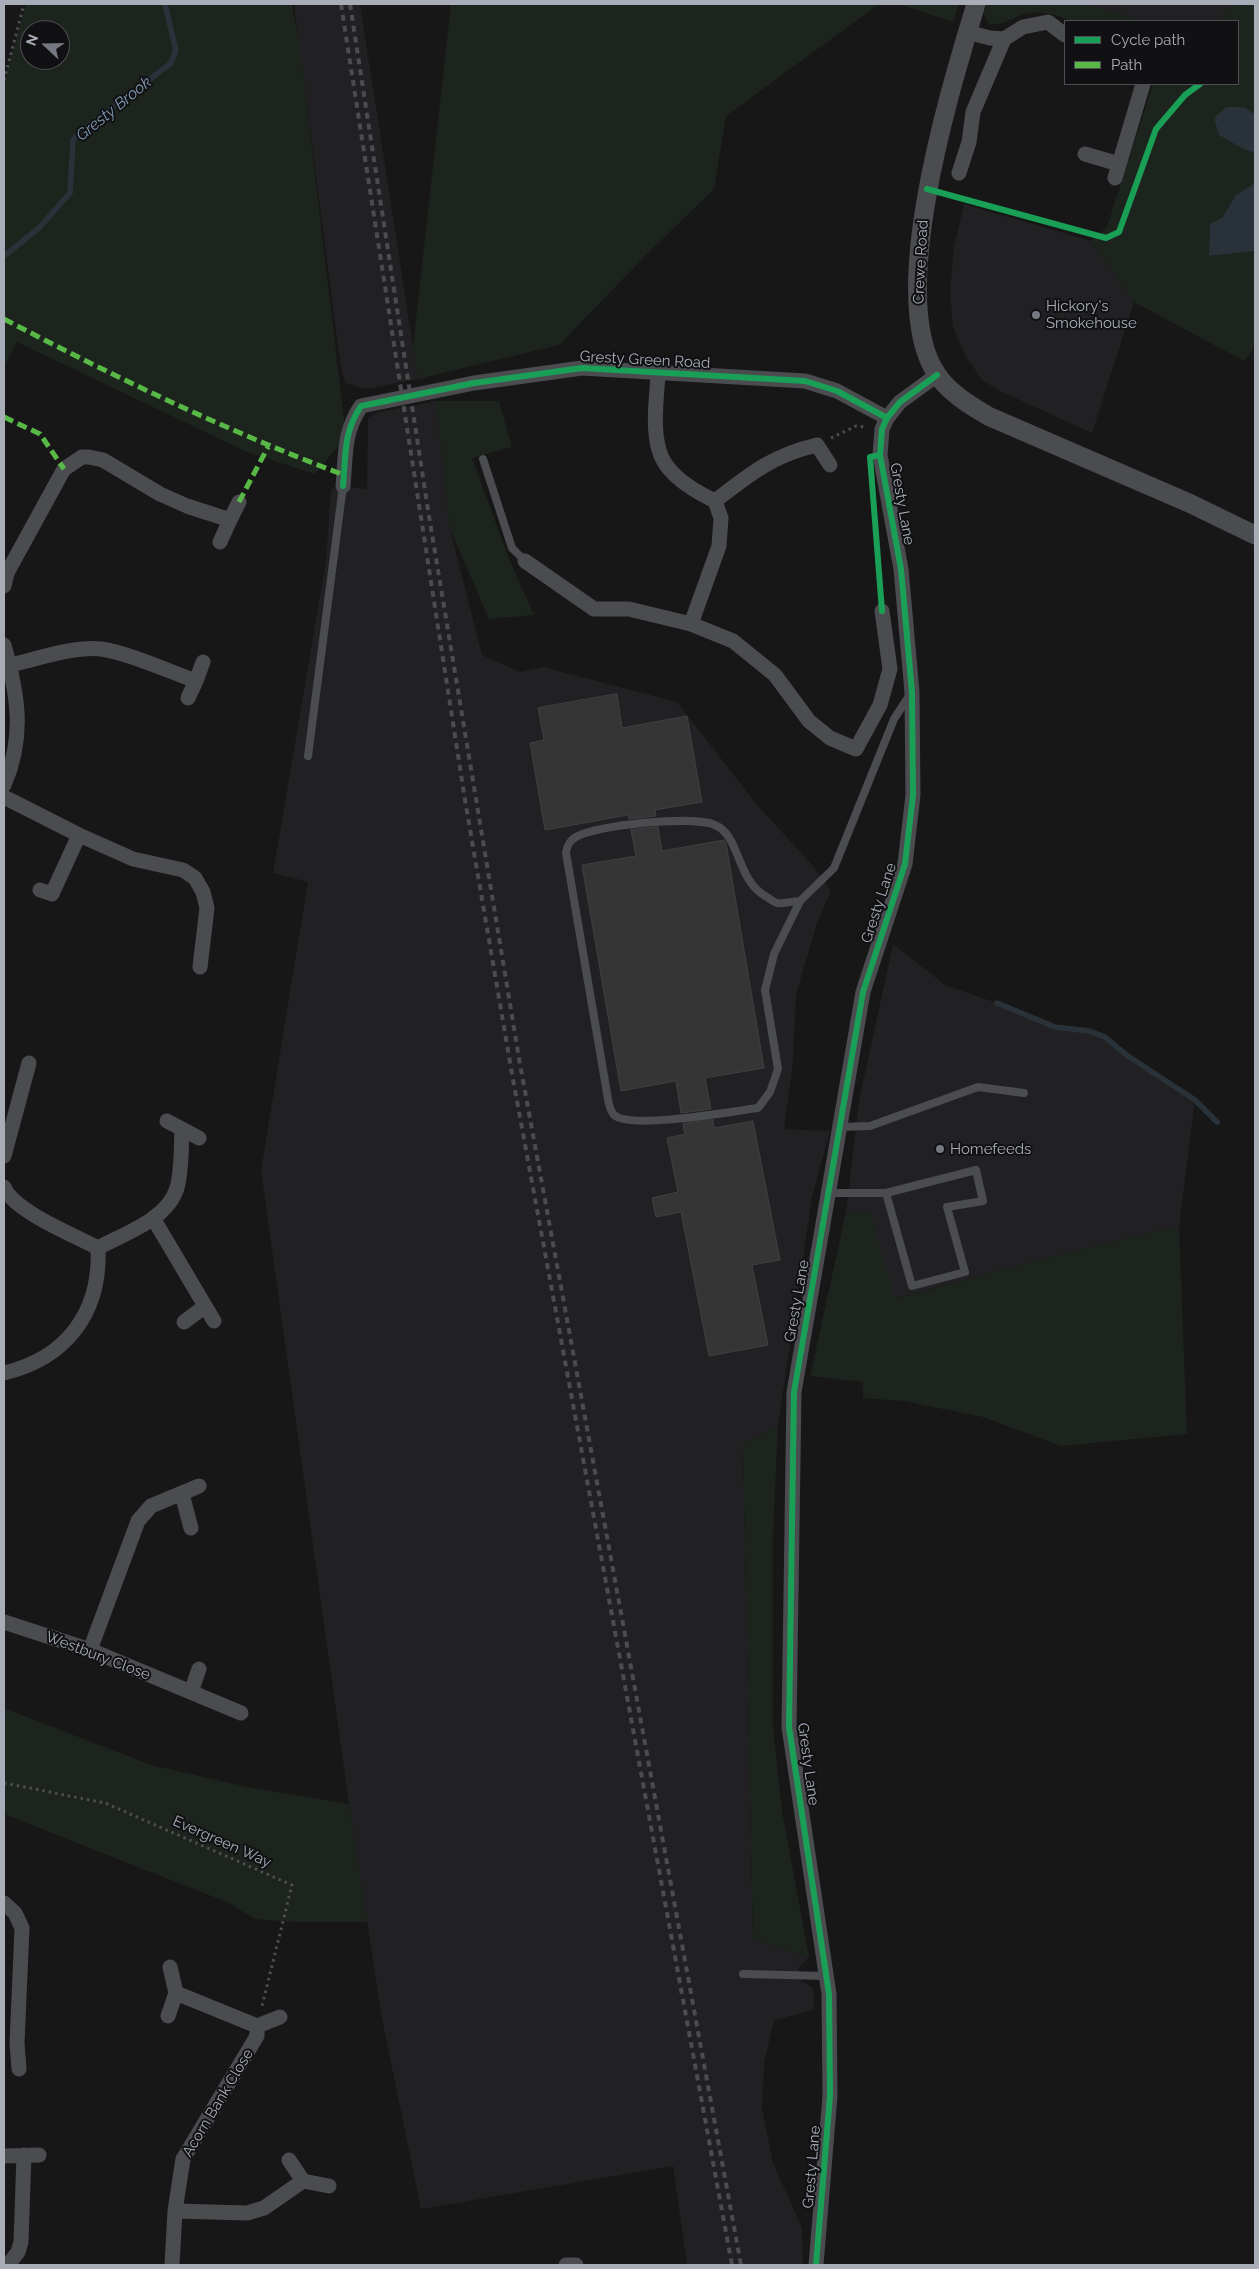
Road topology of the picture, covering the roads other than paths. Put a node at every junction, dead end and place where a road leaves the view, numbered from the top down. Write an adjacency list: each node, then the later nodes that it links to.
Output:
1 (976, 4): 2 (street, Crewe Road)
2 (967, 32): 4 (street); 9 (street, Crewe Road)
3 (1064, 34): 4 (street)
4 (1004, 39): 7 (street)
5 (1143, 85): 6 (street)
6 (1085, 154)
7 (959, 174)
8 (658, 373): 10 (street, Gresty Green Road); 13 (street, Gresty Green Road); 14 (street)
9 (938, 375): 10 (street); 17 (street, Crewe Road)
10 (884, 423): 27 (street, Gresty Lane)
11 (483, 459): 19 (lane)
12 (830, 465): 14 (street)
13 (343, 486): 29 (lane)
14 (715, 501): 22 (street)
15 (239, 502): 16 (street)
16 (230, 520): 18 (street); 20 (street)
17 (1255, 535)
18 (220, 542)
19 (525, 561): 22 (street)
20 (4, 586)
21 (882, 611): 22 (street)
22 (691, 624)
23 (4, 645): 25 (street)
24 (203, 662): 26 (street)
25 (10, 665): 26 (street); 30 (street)
26 (196, 681): 28 (street)
27 (912, 692): 34 (lane); 39 (street, Gresty Lane)
28 (188, 698)
29 (308, 756)
30 (4, 785)
31 (4, 797): 32 (street)
32 (79, 835): 33 (street); 35 (street)
33 (52, 894)
34 (800, 901): 34 (lane)
35 (200, 967)
36 (28, 1062): 42 (street)
37 (1024, 1093): 39 (lane)
38 (167, 1121): 40 (street)
39 (839, 1127): 44 (street, Gresty Lane)
40 (182, 1129): 41 (street); 46 (street)
41 (199, 1138)
42 (4, 1156)
43 (4, 1187): 47 (street)
44 (828, 1193): 45 (lane); 63 (street, Gresty Lane)
45 (886, 1193): 45 (lane)
46 (153, 1218): 47 (street); 48 (street)
47 (98, 1248): 51 (street)
48 (204, 1307): 49 (street); 50 (street)
49 (214, 1321)
50 (184, 1322)
51 (4, 1373)
52 (199, 1486): 53 (street)
53 (182, 1494): 54 (street); 56 (street)
54 (191, 1528)
55 (4, 1622): 56 (street, Westbury Close)
56 (90, 1650): 58 (street, Westbury Close)
57 (199, 1669): 58 (street)
58 (192, 1692): 59 (street, Westbury Close)
59 (241, 1713)
60 (4, 1903): 68 (street)
61 (170, 1967): 64 (street)
62 (743, 1974): 63 (lane)
63 (826, 1976): 81 (street, Gresty Lane)
64 (176, 1992): 65 (street); 67 (street)
65 (168, 2016)
66 (280, 2017): 67 (street)
67 (257, 2026): 76 (street, Acorn Bank Close)
68 (11, 2043): 69 (street)
69 (19, 2069)
70 (24, 2155): 71 (street); 72 (street); 77 (street)
71 (39, 2155)
72 (4, 2156)
73 (289, 2160): 74 (street)
74 (303, 2181): 75 (street); 76 (street)
75 (329, 2186)
76 (175, 2211): 78 (street, Acorn Bank Close)
77 (8, 2265)
78 (172, 2265)
79 (566, 2265): 80 (street)
80 (576, 2265)
81 (816, 2265)

